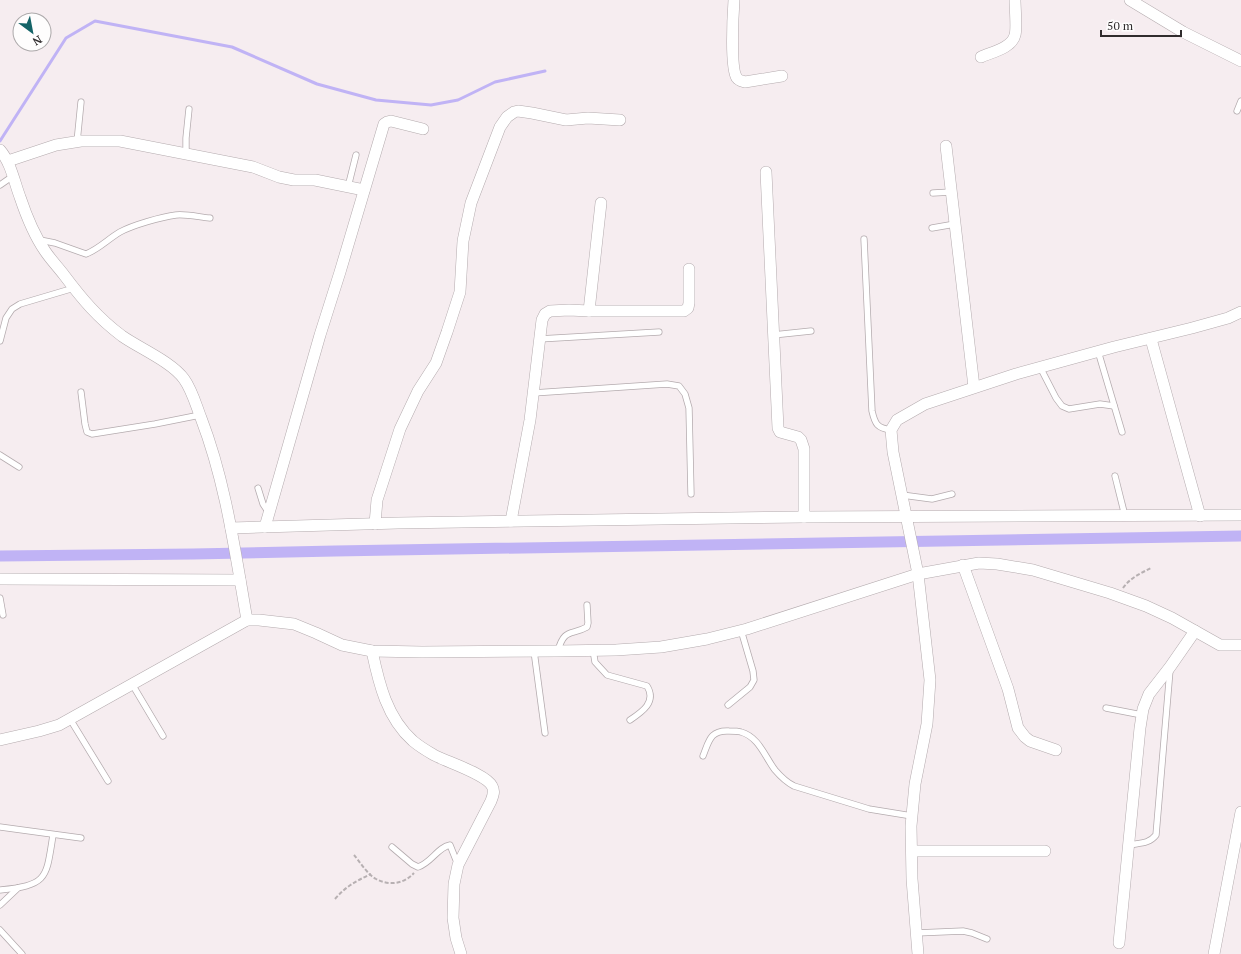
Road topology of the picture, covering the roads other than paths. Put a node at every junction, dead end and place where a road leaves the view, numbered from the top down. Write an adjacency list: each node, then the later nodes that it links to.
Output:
1 (734, 0): 6 (street)
2 (1015, 0): 4 (street)
3 (1130, 0): 5 (street)
4 (981, 57)
5 (1241, 61)
6 (782, 76)
7 (1241, 100): 10 (lane)
8 (81, 102): 13 (lane)
9 (189, 110): 16 (lane)
10 (1237, 111)
11 (620, 120): 65 (street)
12 (423, 129): 23 (street)
13 (77, 142): 16 (street); 18 (street)
14 (946, 146): 24 (street)
15 (1, 151): 18 (street)
16 (186, 154): 22 (street)
17 (356, 155): 22 (lane)
18 (8, 161): 20 (street)
19 (766, 172): 38 (street)
20 (13, 176): 21 (lane); 31 (street)
21 (0, 185)
22 (348, 187): 23 (street)
23 (364, 190): 58 (street)
24 (951, 192): 25 (lane); 28 (street)
25 (933, 193)
26 (601, 203): 34 (street)
27 (210, 218): 31 (lane)
28 (955, 224): 29 (lane); 44 (street)
29 (932, 228)
30 (864, 239): 49 (lane)
31 (39, 240): 33 (street)
32 (689, 270): 34 (street)
33 (74, 288): 41 (lane); 48 (street)
34 (589, 311): 39 (street)
35 (1241, 312): 40 (street)
36 (811, 330): 38 (lane)
37 (659, 332): 39 (lane)
38 (773, 334): 62 (street)
39 (539, 339): 46 (street)
40 (1151, 339): 42 (street); 61 (street)
41 (0, 341)
42 (1098, 351): 43 (street); 47 (lane)
43 (1040, 367): 44 (street); 47 (lane)
44 (974, 388): 49 (street)
45 (81, 392): 48 (lane)
46 (533, 392): 55 (lane); 64 (street)
47 (1114, 406): 50 (lane)
48 (200, 415): 67 (street)
49 (891, 430): 57 (street)
50 (1122, 432)
51 (0, 455): 52 (lane)
52 (19, 467)
53 (1115, 476): 60 (lane)
54 (258, 488): 58 (lane)
55 (691, 494)
56 (952, 494): 57 (lane)
57 (902, 495): 63 (street)
58 (269, 513): 66 (street)
59 (1241, 515): 61 (street)
60 (1125, 516): 61 (street); 63 (street)
61 (1200, 516)
62 (804, 517): 63 (street); 64 (street)
63 (906, 517): 69 (street)
64 (511, 521): 65 (street)
65 (375, 524): 66 (street)
66 (265, 527): 67 (street)
67 (231, 528): 70 (street)
68 (963, 565): 69 (street); 77 (street); 93 (street)
69 (918, 574): 76 (street); 97 (street)
70 (239, 575): 71 (street); 75 (street)
71 (0, 579)
72 (0, 598): 74 (lane)
73 (587, 605): 82 (lane)
74 (3, 615)
75 (247, 620): 80 (street); 84 (street)
76 (741, 630): 79 (street); 85 (lane)
77 (1195, 631): 78 (street); 83 (street)
78 (1241, 645)
79 (592, 650): 82 (street); 89 (lane)
80 (372, 651): 81 (street); 105 (street)
81 (534, 651): 82 (street); 90 (lane)
82 (558, 651)
83 (1170, 667): 87 (street); 101 (lane)
84 (132, 684): 88 (street); 91 (lane)
85 (728, 706)
86 (1106, 708): 87 (lane)
87 (1142, 715): 101 (street)
88 (70, 719): 92 (street); 95 (lane)
89 (630, 720)
90 (545, 733)
91 (163, 736)
92 (0, 740)
93 (1056, 750)
94 (703, 756): 97 (lane)
95 (108, 782)
96 (1241, 812): 116 (street)
97 (912, 816): 103 (street)
98 (0, 827): 99 (lane)
99 (53, 834): 100 (lane); 106 (lane)
100 (81, 838)
101 (1129, 845): 112 (street)
102 (392, 847): 105 (lane)
103 (912, 851): 104 (street); 110 (street)
104 (1046, 851)
105 (458, 865): 114 (street)
106 (18, 888): 107 (lane); 108 (lane)
107 (0, 890)
108 (0, 905)
109 (0, 930): 113 (lane)
110 (916, 933): 111 (lane); 115 (street)
111 (987, 939)
112 (1119, 943)
113 (22, 954)
114 (461, 954)
115 (918, 954)
116 (1214, 954)

